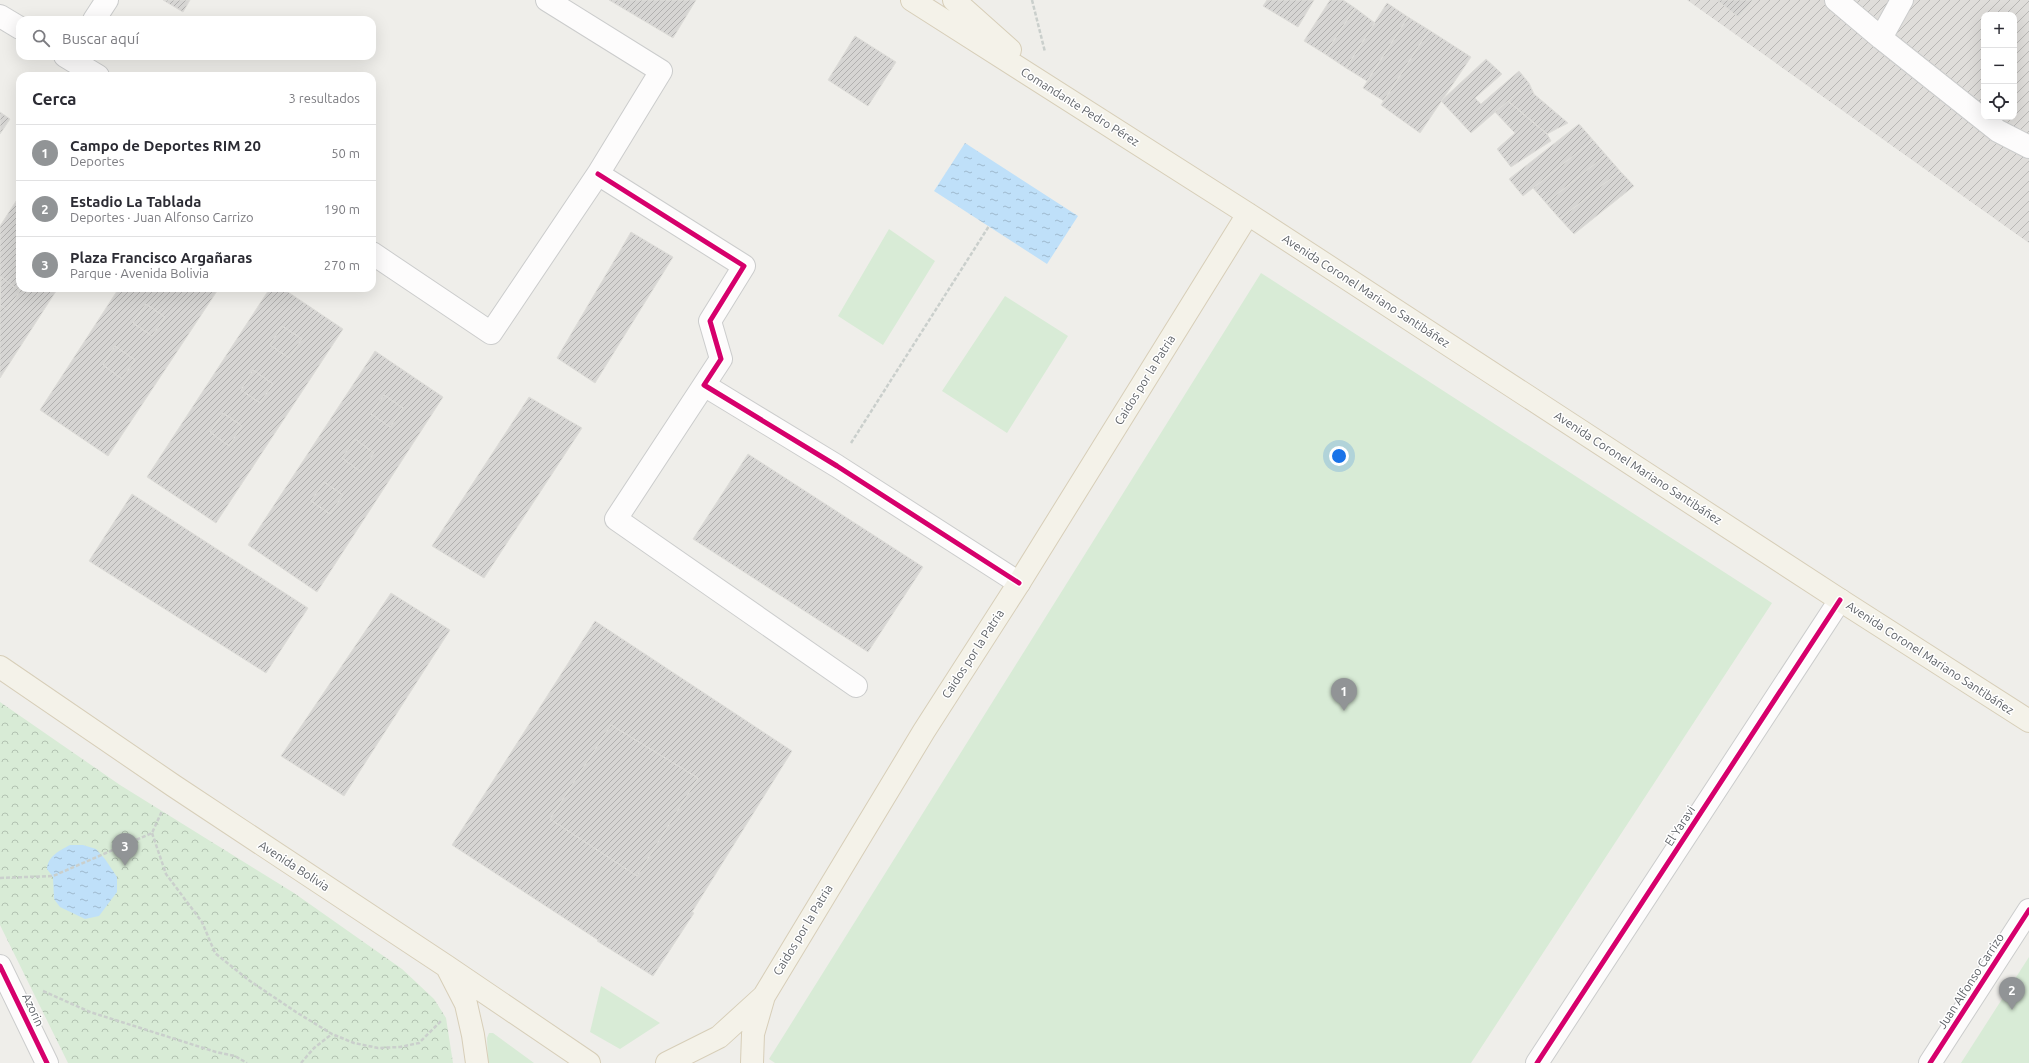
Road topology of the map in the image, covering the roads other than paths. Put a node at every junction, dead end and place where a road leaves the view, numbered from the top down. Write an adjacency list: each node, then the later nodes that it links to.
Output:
1 (107, 0): 8 (street)
2 (547, 0): 15 (street)
3 (912, 0): 13 (main road, Comandante Pedro Pérez)
4 (954, 0): 13 (main road)
5 (1836, 0): 10 (street)
6 (1902, 0): 10 (street)
7 (0, 16): 9 (street)
8 (97, 16)
9 (16, 26)
10 (1881, 38): 14 (street)
11 (73, 60): 12 (street)
12 (92, 72)
13 (1055, 91): 16 (main road, Comandante Pedro Pérez)
14 (2029, 147)
15 (598, 174): 17 (street); 18 (street)
16 (1248, 214): 19 (main road, Caidos por la Patria); 20 (main road, Avenida Coronel Mariano Santibáñez)
17 (376, 256)
18 (704, 385): 19 (street); 22 (street)
19 (1019, 583): 27 (main road, Caidos por la Patria)
20 (1840, 600): 23 (main road, Avenida Coronel Mariano Santibáñez); 33 (street, El Yaravi)
21 (0, 667): 25 (main road, Avenida Bolivia)
22 (856, 686)
23 (2029, 721)
24 (2029, 910): 34 (street, Juan Alfonso Carrizo)
25 (446, 966): 29 (main road); 30 (main road, Avenida Bolivia)
26 (4, 974): 28 (street, Azorin)
27 (764, 996): 31 (main road, Caidos por la Patria); 32 (main road)
28 (47, 1063)
29 (478, 1063)
30 (589, 1063)
31 (667, 1063)
32 (752, 1063)
33 (1537, 1063)
34 (1930, 1063)

